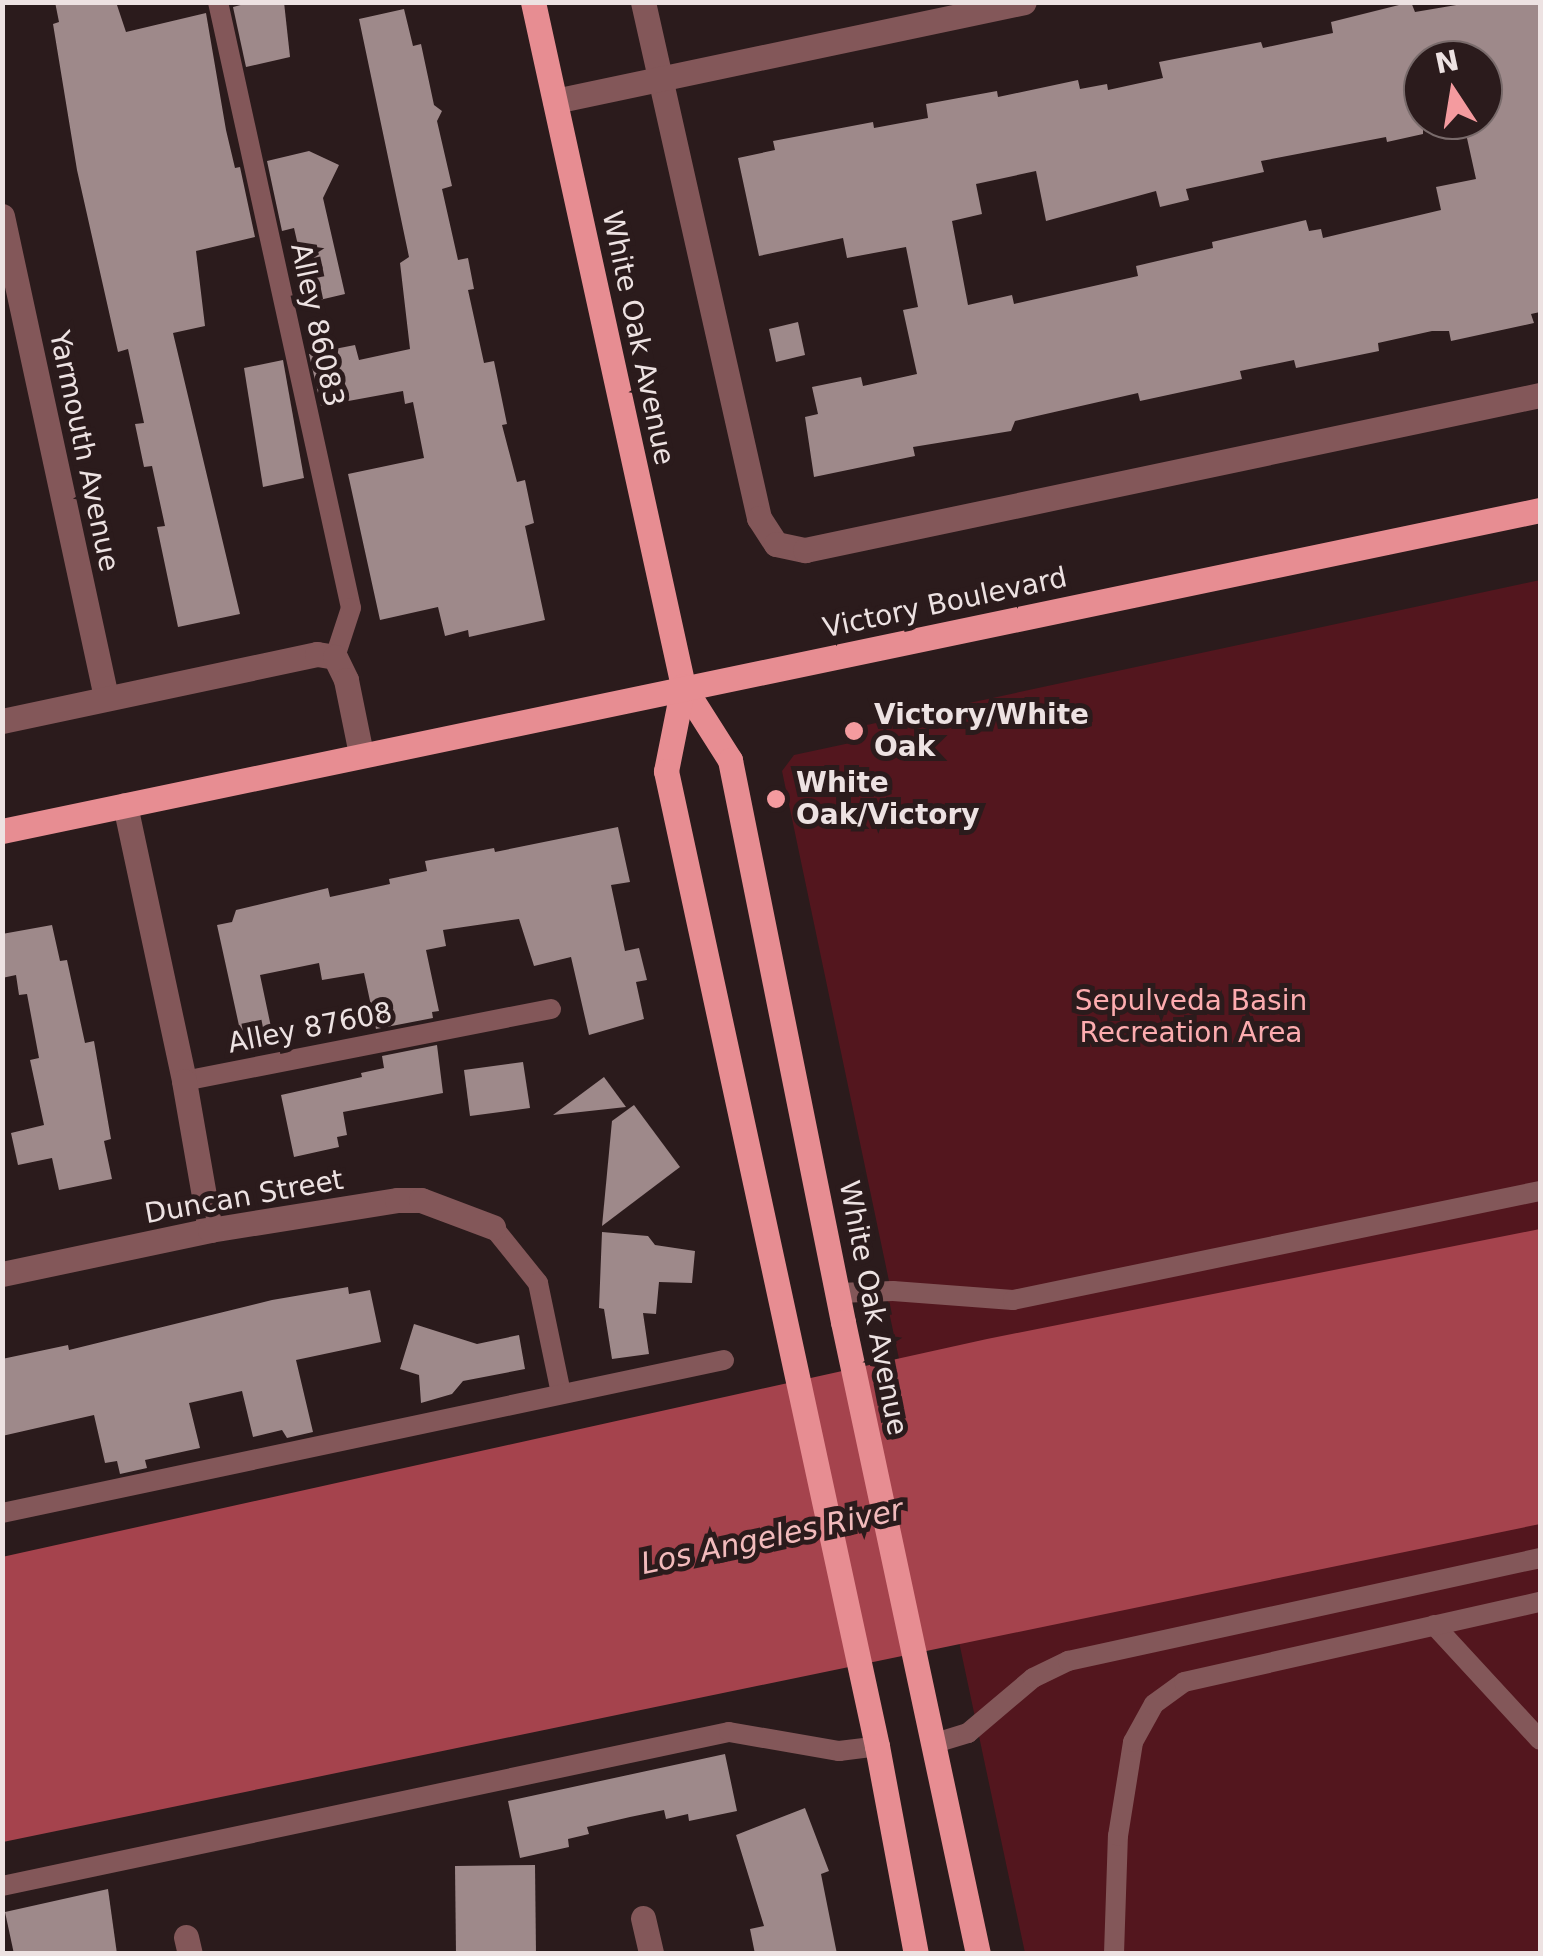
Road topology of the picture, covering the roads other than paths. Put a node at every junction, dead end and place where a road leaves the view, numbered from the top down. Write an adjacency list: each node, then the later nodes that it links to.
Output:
1 (218, 2): 10 (lane, Alley 86083)
2 (533, 2): 6 (main road, White Oak Avenue)
3 (642, 2): 5 (street)
4 (1024, 2): 5 (street)
5 (660, 80): 6 (street); 8 (street)
6 (555, 102): 11 (main road, White Oak Avenue)
7 (2, 216): 12 (street, Yarmouth Avenue)
8 (1540, 395)
9 (1540, 510): 11 (main road, Victory Boulevard)
10 (335, 658): 12 (street); 14 (street)
11 (682, 686): 14 (main road, Victory Boulevard); 23 (main road, White Oak Avenue); 32 (main road, White Oak Avenue)
12 (106, 698): 13 (street)
13 (2, 721)
14 (362, 754): 15 (main road, Victory Boulevard)
15 (125, 804): 16 (main road, Victory Boulevard); 18 (street)
16 (2, 830)
17 (550, 1009): 18 (lane, Alley 87608)
18 (184, 1081): 21 (street)
19 (1540, 1191): 23 (lane)
20 (493, 1227): 21 (street, Duncan Street); 25 (lane)
21 (210, 1230): 22 (street, Duncan Street)
22 (2, 1274)
23 (838, 1293): 31 (main road, White Oak Avenue)
24 (724, 1360): 25 (lane)
25 (561, 1393): 26 (lane)
26 (2, 1513)
27 (1540, 1558): 31 (lane)
28 (1540, 1602): 29 (lane)
29 (1434, 1626): 30 (lane); 38 (lane)
30 (1540, 1740)
31 (932, 1744): 37 (main road, White Oak Avenue)
32 (876, 1746): 33 (lane); 36 (main road, White Oak Avenue)
33 (2, 1886)
34 (643, 1918): 35 (street)
35 (651, 1954)
36 (916, 1954)
37 (978, 1954)
38 (1114, 1954)

